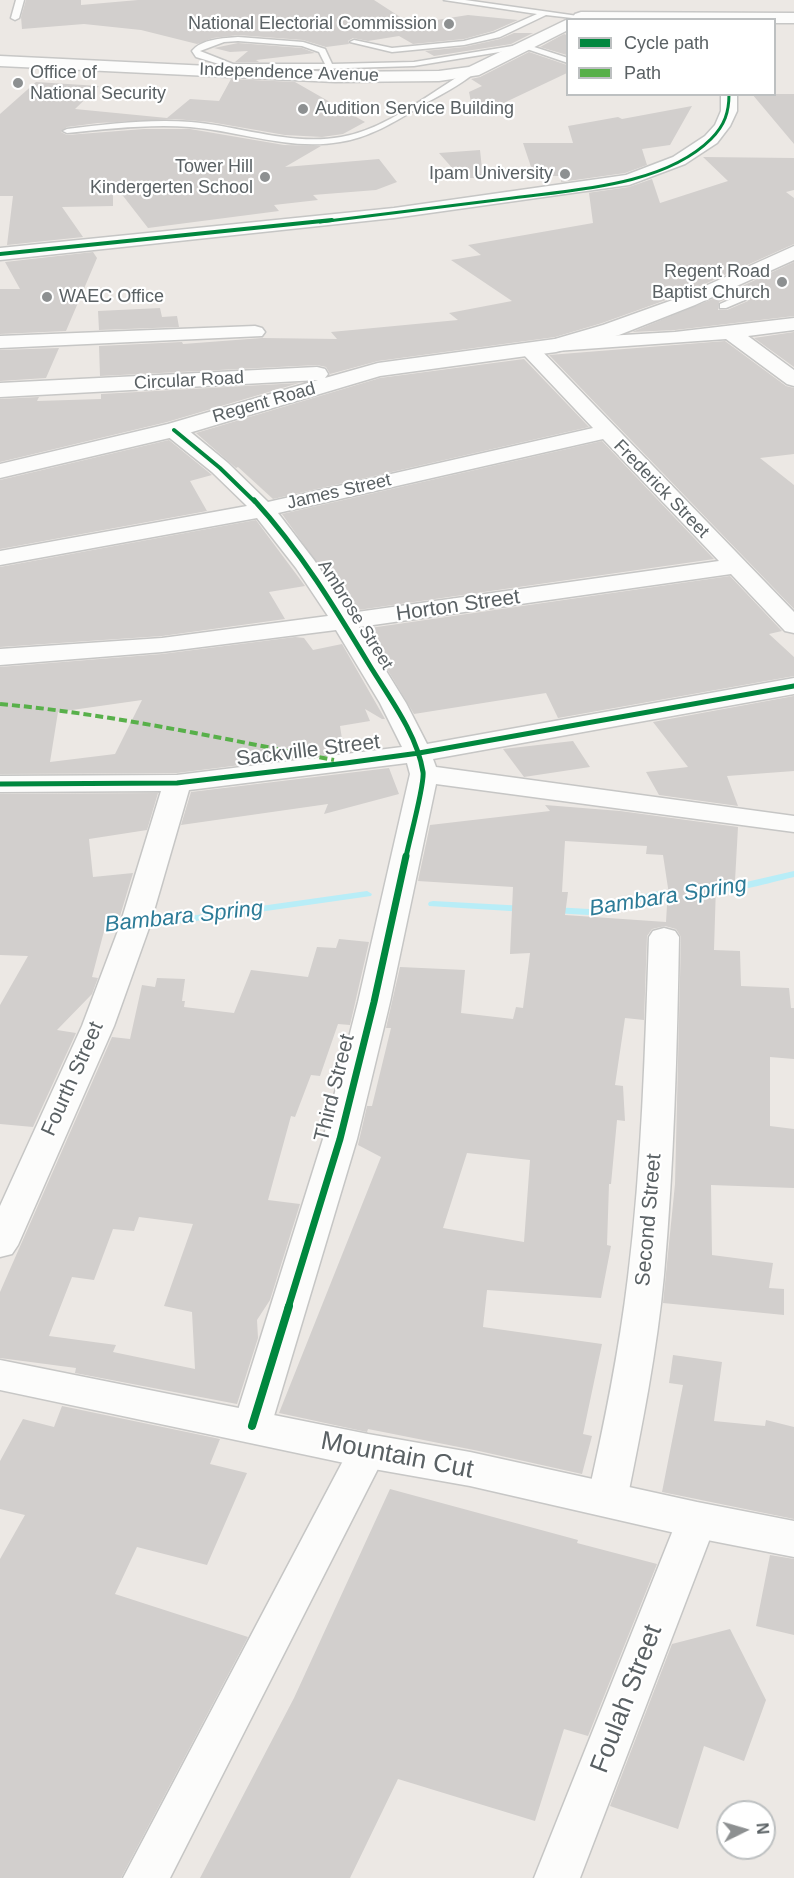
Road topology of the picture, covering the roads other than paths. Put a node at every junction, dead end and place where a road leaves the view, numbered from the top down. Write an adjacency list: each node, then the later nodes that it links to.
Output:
1 (20, 0): 5 (lane)
2 (448, 0): 4 (lane)
3 (610, 0): 7 (street, Independence Avenue)
4 (544, 13): 6 (lane); 11 (lane)
5 (15, 18)
6 (566, 18)
7 (578, 18)
8 (714, 18): 9 (street)
9 (794, 18)
10 (566, 25): 12 (street, Independence Avenue)
11 (354, 42)
12 (525, 46): 14 (lane); 15 (lane); 16 (street, Independence Avenue)
13 (0, 61): 16 (street, Independence Avenue)
14 (566, 61)
15 (330, 67): 15 (lane)
16 (473, 71): 18 (lane)
17 (729, 96): 20 (street)
18 (67, 131)
19 (794, 252): 21 (street)
20 (0, 254)
21 (724, 285): 22 (lane); 27 (street)
22 (723, 306)
23 (794, 324): 25 (street)
24 (255, 332): 26 (street)
25 (731, 333): 27 (street); 30 (street)
26 (0, 342)
27 (556, 345): 28 (street)
28 (530, 350): 29 (street, Regent Road); 33 (street, Frederick Street)
29 (378, 370): 31 (street, Circular Road); 32 (street, Regent Road)
30 (794, 381)
31 (0, 390)
32 (174, 430): 34 (street, Regent Road); 35 (street, Ambrose Street)
33 (606, 432): 35 (street, James Street); 37 (street, Frederick Street)
34 (0, 471)
35 (263, 510): 36 (street, James Street); 38 (street, Ambrose Street)
36 (0, 558)
37 (735, 566): 38 (street, Horton Street); 39 (street, Frederick Street)
38 (344, 623): 40 (street, Horton Street); 42 (street, Ambrose Street)
39 (794, 626)
40 (0, 657)
41 (794, 686): 42 (street, Sackville Street)
42 (421, 764): 43 (street, Sackville Street); 45 (street); 49 (street, Third Street)
43 (177, 783): 44 (street, Sackville Street); 47 (street, Fourth Street)
44 (0, 784)
45 (794, 824)
46 (664, 937): 51 (street, Second Street)
47 (0, 1245)
48 (0, 1375): 49 (street, Mountain Cut)
49 (252, 1426): 50 (street, Mountain Cut)
50 (368, 1451): 51 (street, Mountain Cut); 54 (street)
51 (607, 1500): 52 (street, Mountain Cut)
52 (697, 1520): 53 (street, Mountain Cut); 55 (street, Foulah Street)
53 (794, 1539)
54 (146, 1878)
55 (557, 1878)

